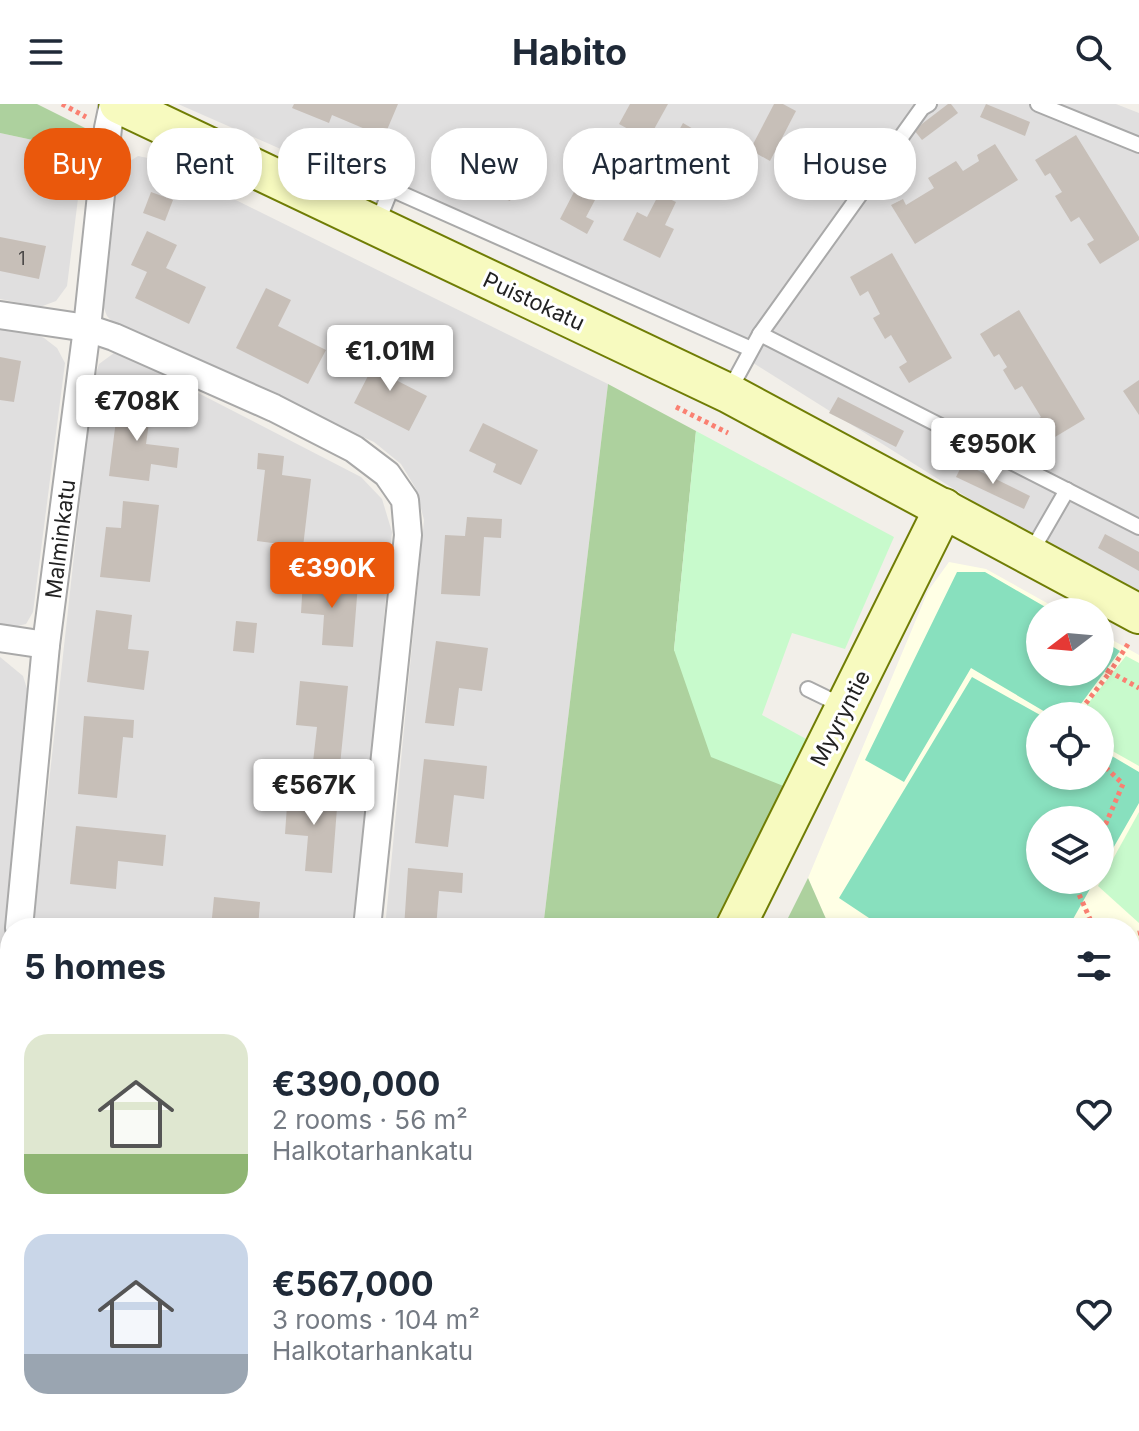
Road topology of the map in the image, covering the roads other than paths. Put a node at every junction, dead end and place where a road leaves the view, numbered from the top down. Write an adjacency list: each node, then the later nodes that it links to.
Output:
1 (116, 104): 5 (street, Puistokatu); 7 (street, Malminkatu)
2 (929, 104): 8 (lane)
3 (1038, 104): 4 (lane)
4 (1139, 145)
5 (376, 226): 9 (lane); 10 (street, Puistokatu)
6 (0, 315): 7 (street)
7 (87, 328): 17 (street, Malminkatu); 21 (street)
8 (760, 334): 9 (lane); 11 (lane)
9 (751, 349): 10 (lane)
10 (728, 393): 12 (street, Puistokatu)
11 (1067, 490): 13 (lane); 14 (lane)
12 (944, 508): 14 (street, Puistokatu); 19 (street, Myyryntie)
13 (1139, 527)
14 (1029, 554): 15 (street, Puistokatu)
15 (1133, 629)
16 (0, 638): 17 (street)
17 (46, 645): 20 (street, Malminkatu)
18 (808, 689): 19 (lane)
19 (846, 707): 22 (street, Myyryntie)
20 (20, 918)
21 (368, 918)
22 (740, 918)

